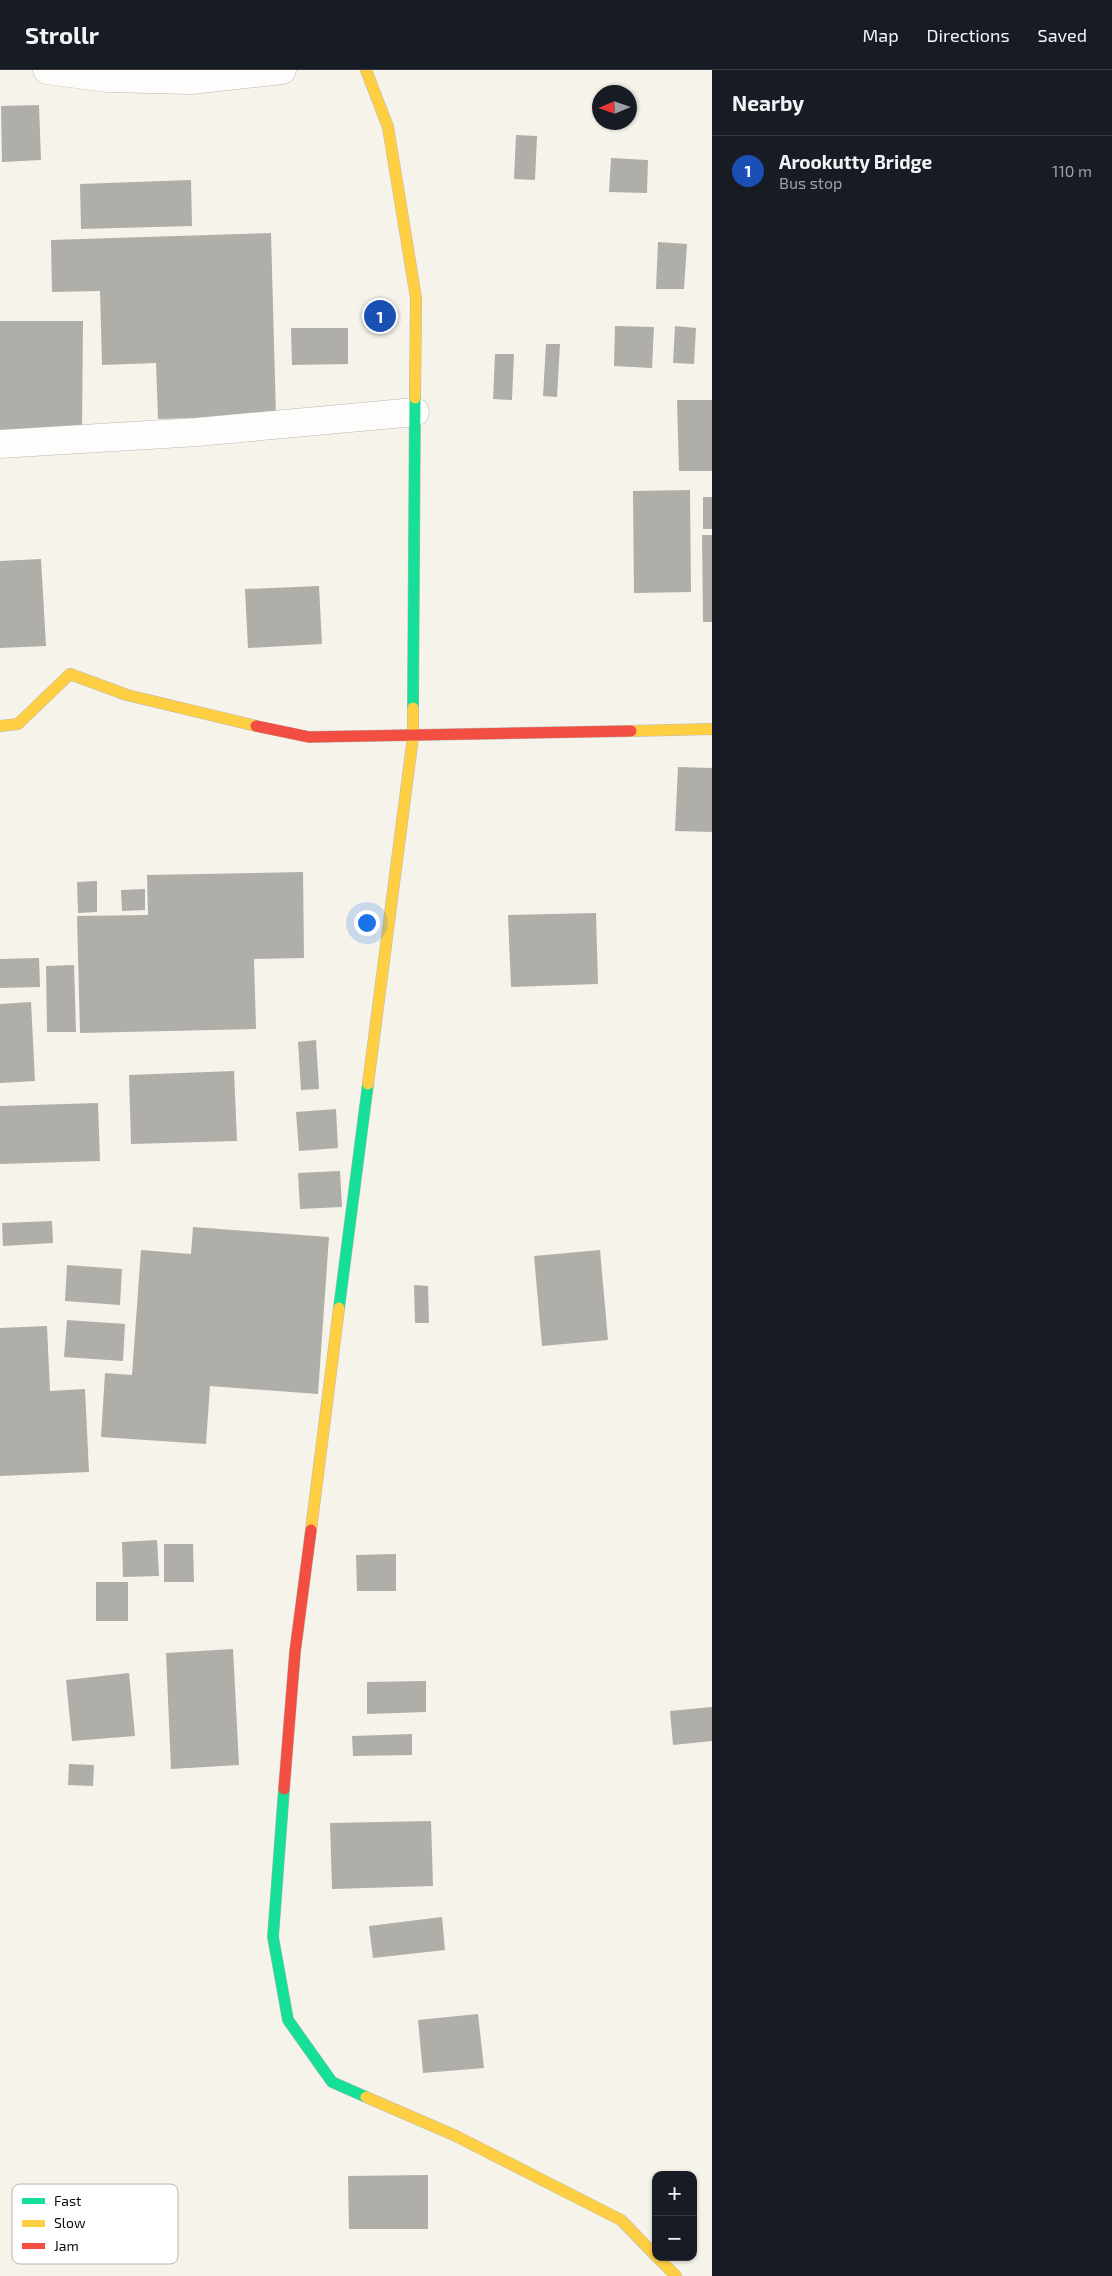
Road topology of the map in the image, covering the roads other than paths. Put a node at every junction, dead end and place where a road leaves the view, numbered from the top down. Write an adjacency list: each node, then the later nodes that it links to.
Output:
1 (47, 70): 2 (street)
2 (282, 70)
3 (366, 70): 4 (main road)
4 (415, 412): 5 (street); 8 (main road)
5 (0, 444)
6 (0, 726): 8 (main road)
7 (712, 729): 8 (main road)
8 (413, 737): 9 (main road)
9 (652, 2251)
10 (662, 2261): 11 (main road)
11 (676, 2276)

